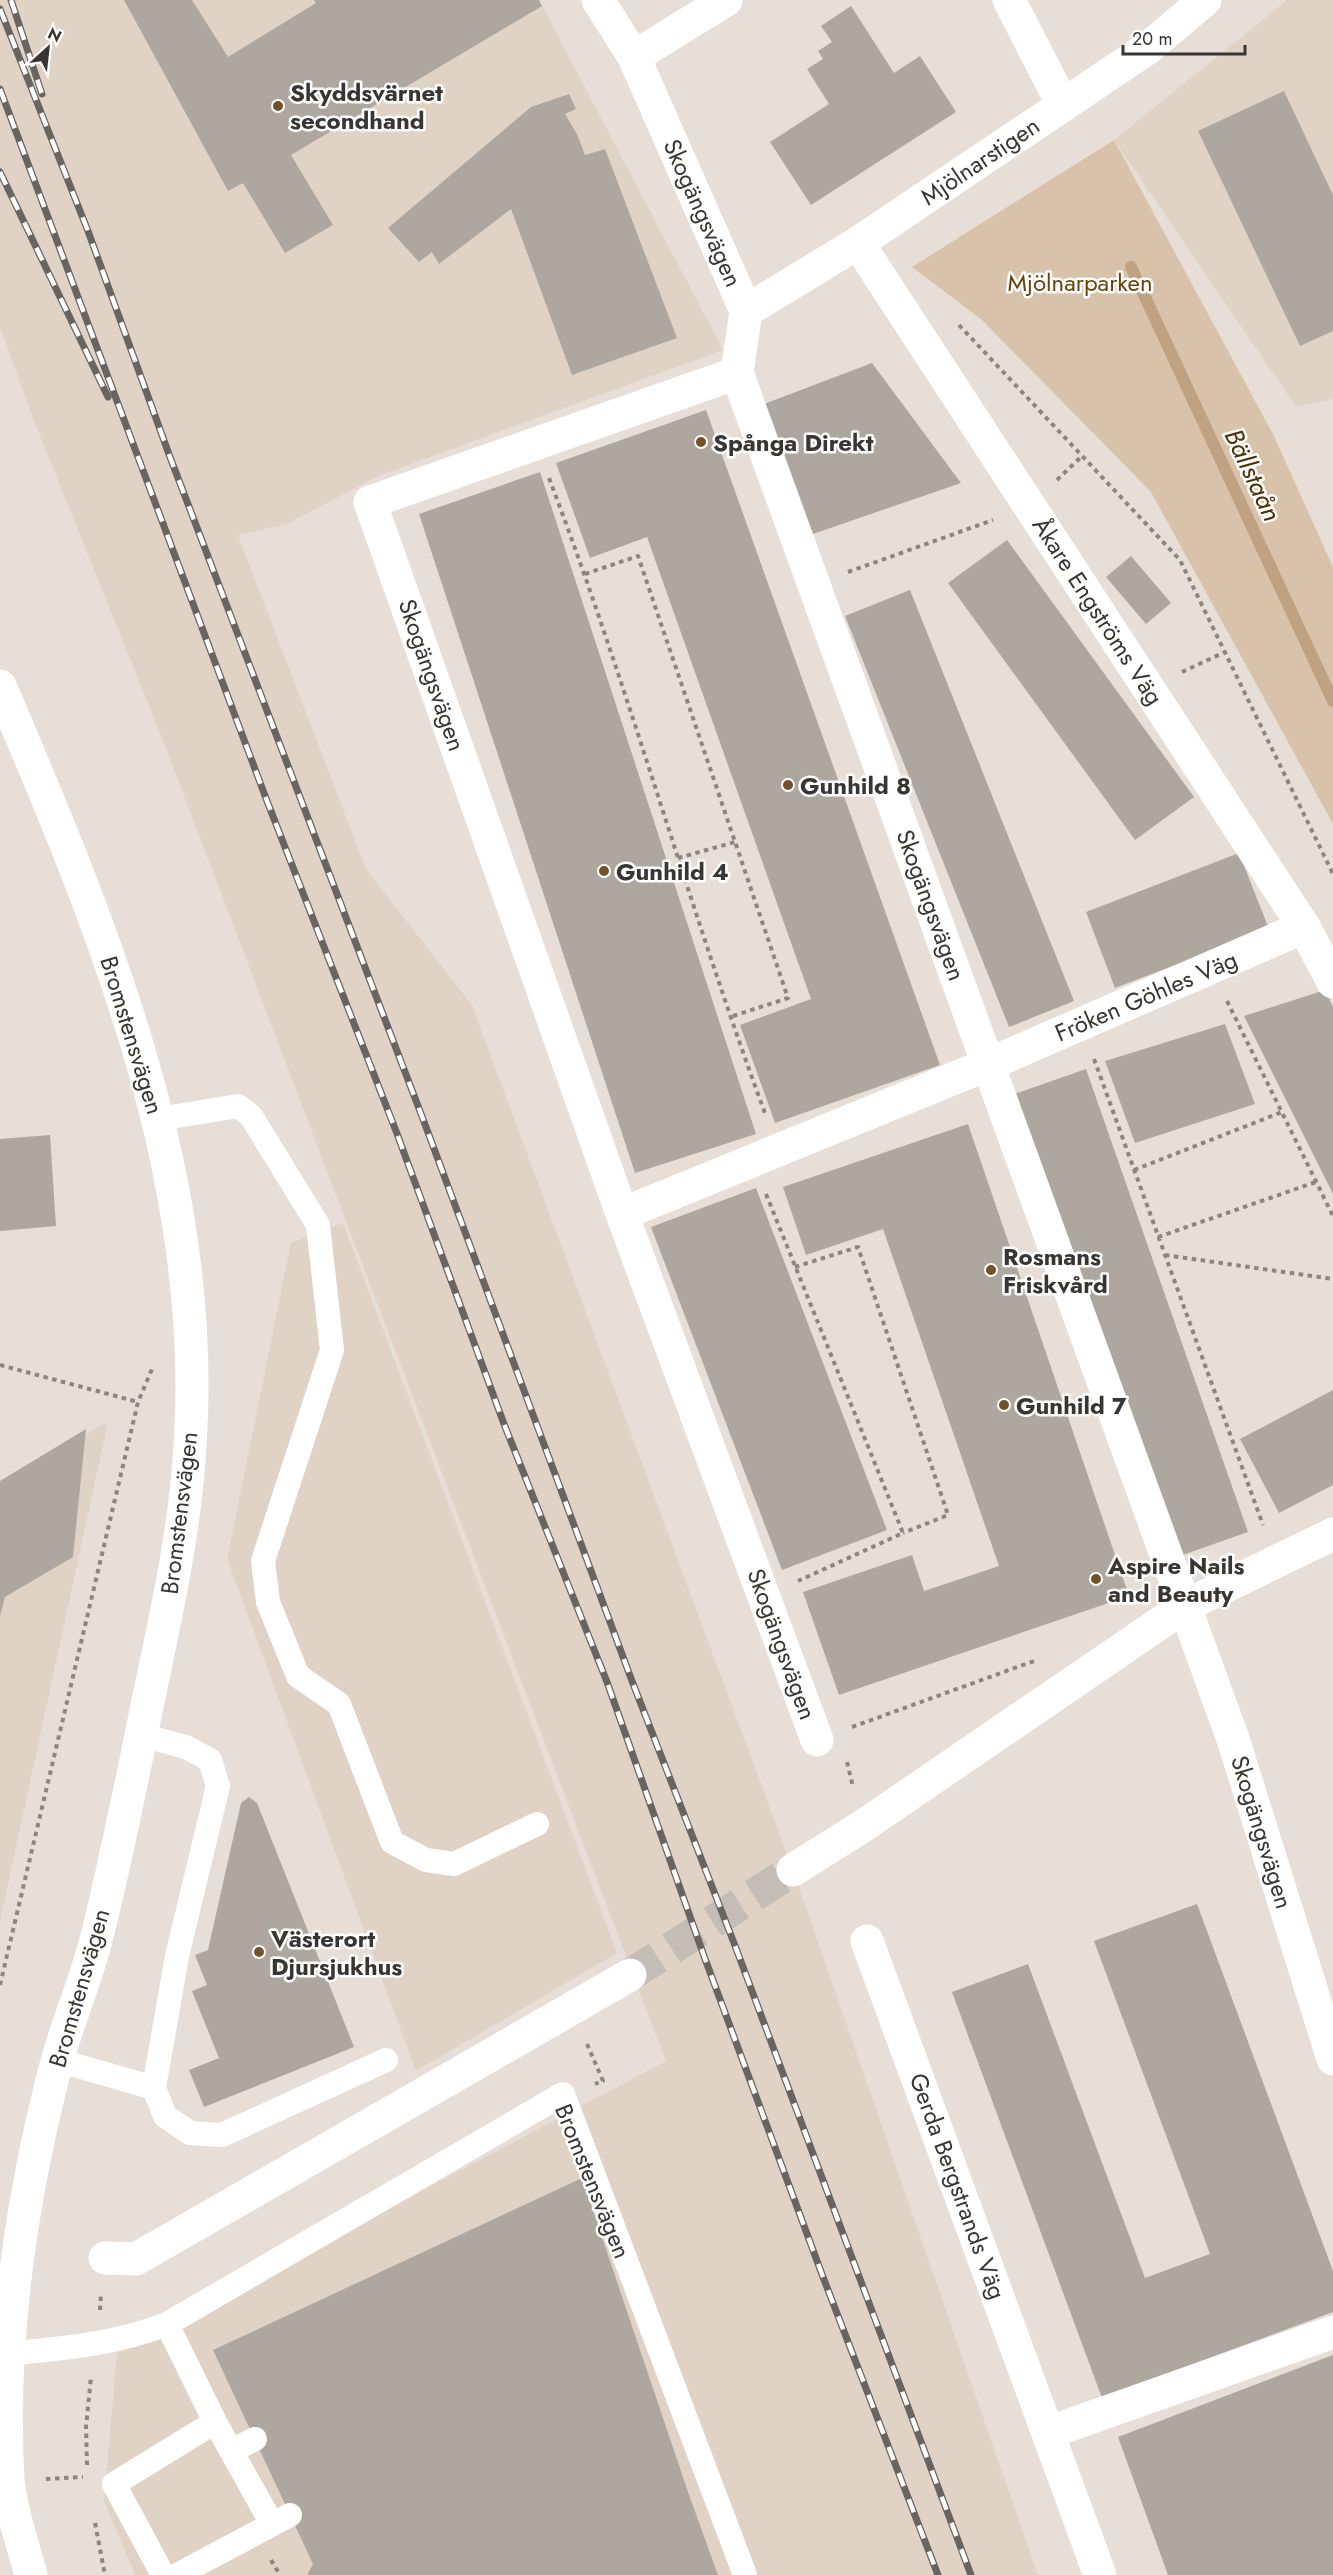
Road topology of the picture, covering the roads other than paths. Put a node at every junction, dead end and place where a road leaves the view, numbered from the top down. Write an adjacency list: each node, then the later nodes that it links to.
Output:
1 (598, 0): 5 (street, Skogängsvägen)
2 (726, 0): 5 (street)
3 (1009, 0): 6 (street)
4 (1205, 0): 6 (street, Mjölnarstigen)
5 (634, 57): 8 (street, Skogängsvägen)
6 (1063, 105): 7 (street, Mjölnarstigen)
7 (858, 243): 8 (street, Mjölnarstigen); 11 (street, Åkare Engströms Väg)
8 (746, 311): 9 (street, Skogängsvägen)
9 (737, 373): 13 (street, Skogängsvägen); 15 (street, Skogängsvägen)
10 (0, 686): 14 (street, Bromstensvägen)
11 (1304, 927): 12 (street, Åkare Engströms Väg); 13 (street, Fröken Göhles Väg)
12 (1333, 982)
13 (989, 1064): 15 (street); 17 (street, Skogängsvägen)
14 (159, 1119): 18 (street, Bromstensvägen); 20 (lane)
15 (622, 1214): 19 (street, Skogängsvägen)
16 (1333, 1534): 17 (street)
17 (1185, 1606): 21 (street); 24 (street, Skogängsvägen)
18 (141, 1735): 25 (street, Bromstensvägen); 27 (lane)
19 (828, 1736)
20 (537, 1824)
21 (793, 1870)
22 (867, 1941): 33 (street, Gerda Bergstrands Väg)
23 (630, 1975): 28 (street)
24 (1333, 2059)
25 (57, 2060): 27 (lane); 31 (street, Bromstensvägen)
26 (386, 2060): 27 (lane)
27 (154, 2088)
28 (105, 2258)
29 (167, 2324): 31 (lane, Bromstensvägen); 32 (lane); 39 (lane, Bromstensvägen)
30 (1333, 2332): 33 (street)
31 (2, 2354): 36 (street, Bromstensvägen)
32 (215, 2422): 35 (lane); 37 (lane)
33 (1050, 2432): 40 (street, Gerda Bergstrands Väg)
34 (255, 2439): 35 (lane)
35 (231, 2451): 38 (lane)
36 (31, 2575)
37 (163, 2575)
38 (177, 2575)
39 (745, 2575)
40 (1100, 2575)

